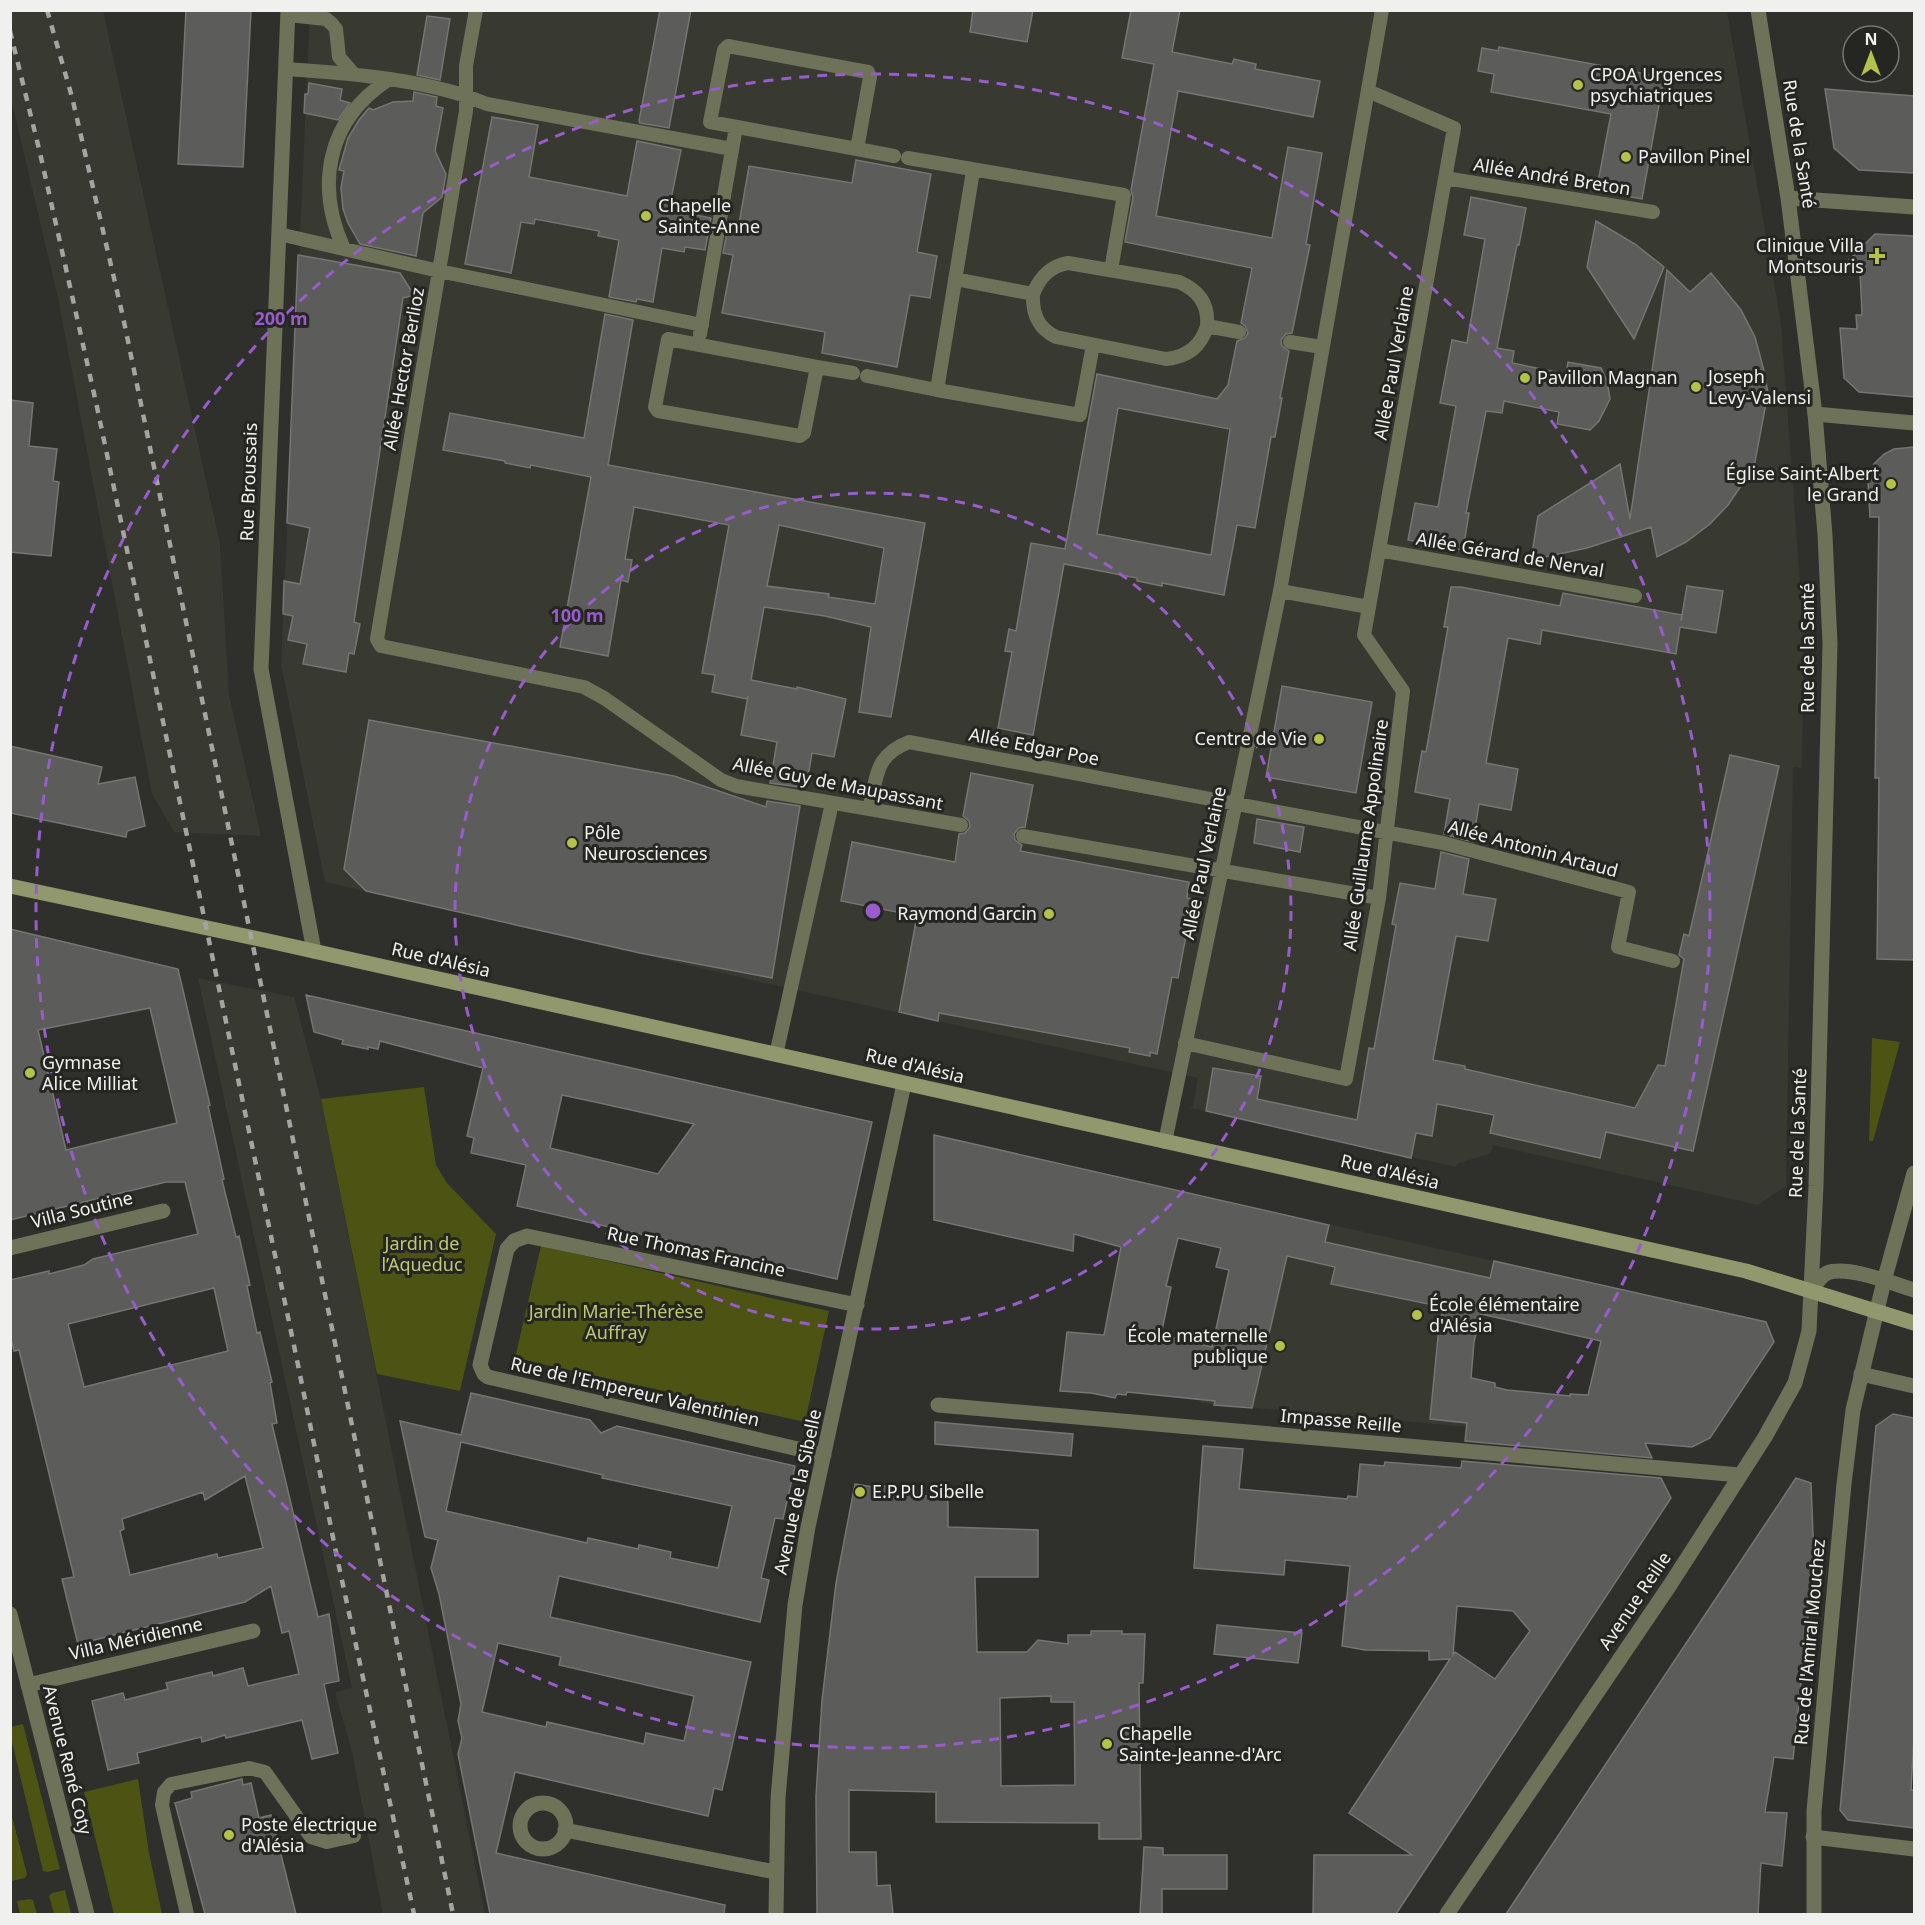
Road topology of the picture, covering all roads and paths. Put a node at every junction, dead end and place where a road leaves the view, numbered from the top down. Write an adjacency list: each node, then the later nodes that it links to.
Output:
1 (476, 10): 9 (lane, Allée Hector Berlioz)
2 (1382, 10): 8 (lane, Allée Paul Verlaine)
3 (1758, 10): 15 (street, Rue de la Santé)
4 (288, 13): 5 (street, Rue Broussais); 6 (lane)
5 (286, 69): 6 (lane); 18 (street, Rue Broussais)
6 (352, 73): 7 (lane)
7 (388, 80): 9 (lane); 19 (lane)
8 (1368, 91): 14 (lane, Allée Paul Verlaine); 30 (lane, Allée Paul Verlaine)
9 (466, 96): 11 (lane); 21 (lane, Allée Hector Berlioz)
10 (736, 127): 11 (lane); 12 (lane); 12 (lane)
11 (732, 149): 24 (lane)
12 (857, 149): 13 (lane)
13 (973, 171): 20 (lane); 22 (lane)
14 (1445, 178): 17 (lane, Allée André Breton); 35 (lane, Allée Paul Verlaine)
15 (1788, 198): 16 (street); 33 (street, Rue de la Santé)
16 (1914, 207)
17 (1653, 212)
18 (279, 234): 19 (lane); 49 (street, Rue Broussais)
19 (344, 249): 21 (lane)
20 (1111, 270): 23 (lane); 25 (lane)
21 (439, 272): 24 (lane); 39 (lane, Allée Hector Berlioz)
22 (955, 279): 23 (lane); 32 (lane)
23 (1033, 294): 29 (lane)
24 (702, 325): 28 (lane)
25 (1207, 326): 26 (lane); 29 (lane)
26 (1239, 332)
27 (1290, 342): 30 (lane)
28 (698, 345): 31 (lane); 31 (lane)
29 (1093, 345): 32 (lane)
30 (1322, 347): 36 (lane, Allée Paul Verlaine)
31 (817, 367): 32 (lane)
32 (937, 390)
33 (1815, 414): 34 (street); 60 (street, Rue de la Santé)
34 (1914, 423)
35 (1379, 550): 37 (lane, Allée Gérard de Nerval); 38 (lane, Allée Paul Verlaine)
36 (1280, 591): 38 (lane); 41 (lane, Allée Paul Verlaine)
37 (1635, 596)
38 (1369, 607): 44 (lane, Allée Guillaume Appolinaire)
39 (381, 646): 40 (lane, Allée Guy de Maupassant)
40 (832, 803): 42 (lane, Allée Guy de Maupassant); 52 (lane)
41 (1235, 804): 42 (lane, Allée Edgar Poe); 44 (lane, Allée Edgar Poe); 46 (lane, Allée Paul Verlaine)
42 (869, 809): 43 (lane, Allée Guy de Maupassant)
43 (961, 825)
44 (1387, 832): 48 (lane, Allée Guillaume Appolinaire); 50 (lane, Allée Antonin Artaud)
45 (1023, 836): 46 (lane)
46 (1221, 870): 48 (lane); 51 (lane, Allée Paul Verlaine)
47 (10, 886): 49 (main road, Rue d'Alésia)
48 (1379, 897): 51 (lane, Allée Guillaume Appolinaire)
49 (314, 951): 52 (main road, Rue d'Alésia)
50 (1673, 961)
51 (1185, 1043): 54 (lane, Allée Paul Verlaine)
52 (776, 1055): 53 (main road, Rue d'Alésia)
53 (904, 1084): 54 (main road, Rue d'Alésia); 62 (street, Avenue de la Sibelle)
54 (1165, 1142): 60 (main road, Rue d'Alésia)
55 (1914, 1173): 59 (street, Rue de l'Amiral Mouchez)
56 (163, 1211): 58 (street, Villa Soutine)
57 (527, 1236): 62 (street, Rue Thomas Francine); 68 (street, Rue de l'Empereur Valentinien)
58 (10, 1248)
59 (1884, 1281): 60 (street); 61 (street); 63 (street, Rue de l'Amiral Mouchez)
60 (1811, 1290): 63 (main road, Rue d'Alésia); 69 (street, Avenue Reille)
61 (1914, 1290)
62 (857, 1305): 68 (street, Avenue de la Sibelle)
63 (1877, 1311): 64 (main road, Rue d'Alésia); 65 (street, Rue de l'Amiral Mouchez)
64 (1914, 1323)
65 (1861, 1374): 66 (street); 75 (street, Rue de l'Amiral Mouchez)
66 (1914, 1386)
67 (938, 1404): 69 (street, Impasse Reille)
68 (824, 1455): 77 (street, Avenue de la Sibelle)
69 (1740, 1475): 81 (street, Avenue Reille)
70 (10, 1614): 72 (street, Avenue René Coty)
71 (253, 1631): 72 (street, Villa Méridienne)
72 (28, 1684): 78 (street, Avenue René Coty)
73 (565, 1830): 77 (street)
74 (354, 1836): 79 (lane)
75 (1813, 1837): 76 (street); 82 (street, Rue de l'Amiral Mouchez)
76 (1914, 1849)
77 (776, 1872): 80 (street, Avenue de la Sibelle)
78 (87, 1914)
79 (188, 1914)
80 (777, 1914)
81 (1447, 1914)
82 (1814, 1914)

